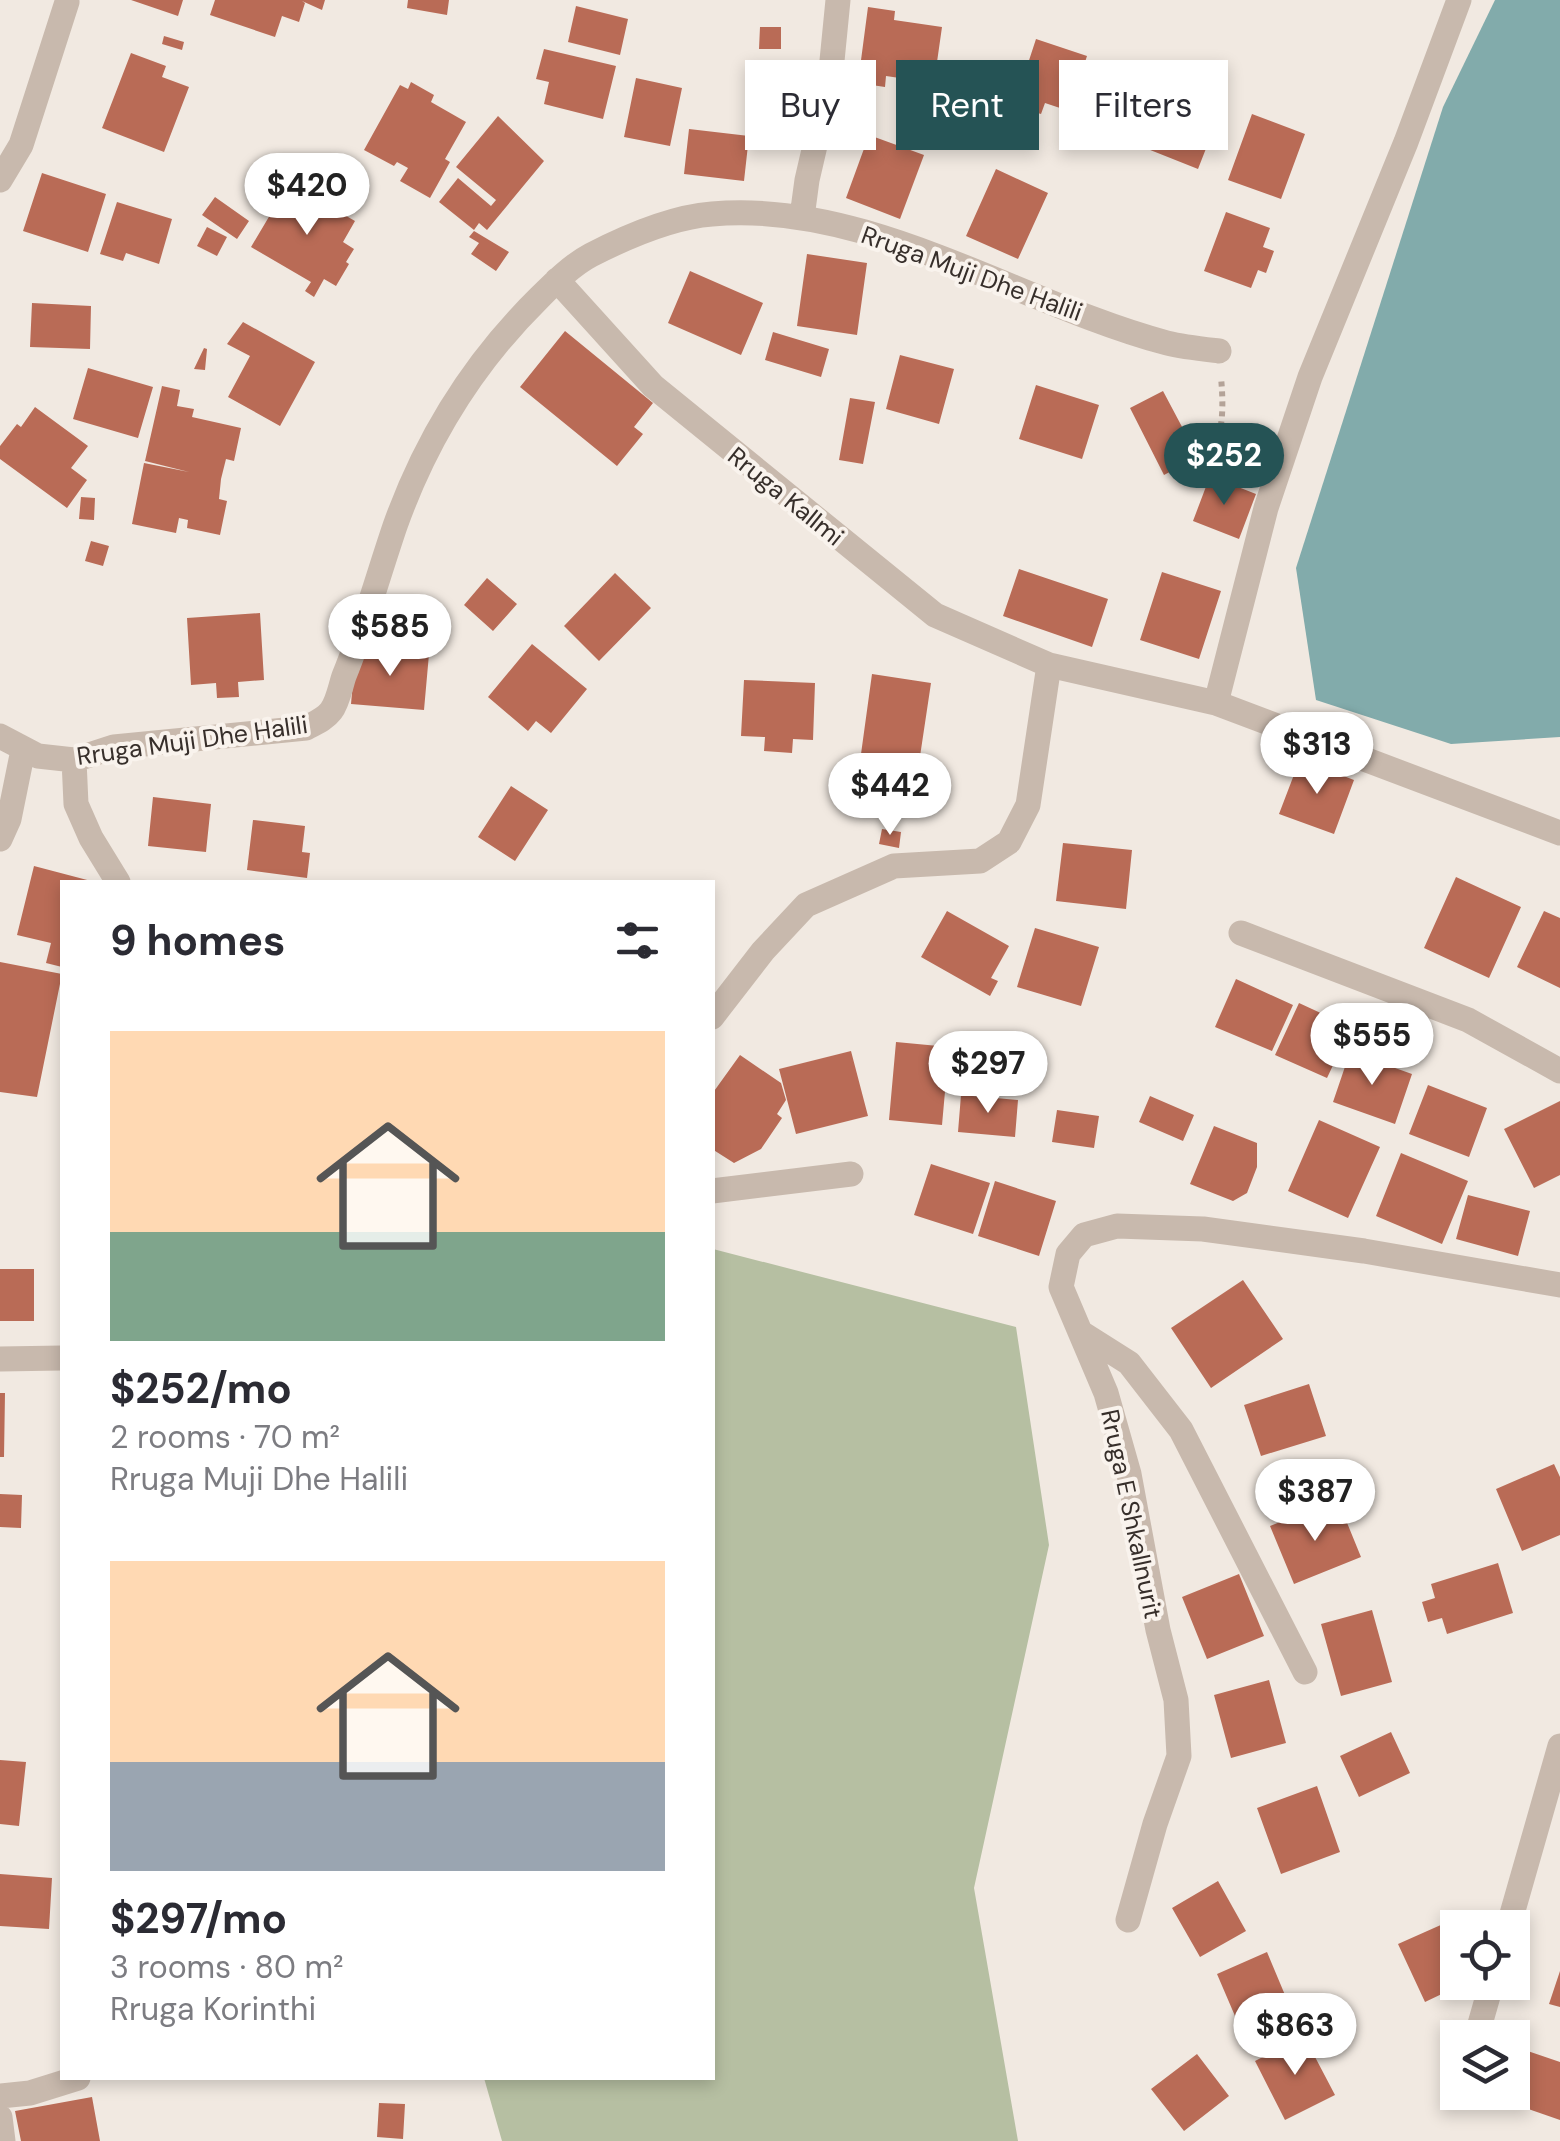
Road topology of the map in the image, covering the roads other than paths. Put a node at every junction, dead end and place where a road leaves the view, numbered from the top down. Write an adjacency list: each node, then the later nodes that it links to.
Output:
1 (838, 0): 5 (street)
2 (1460, 0): 9 (street)
3 (67, 2): 4 (street)
4 (0, 180)
5 (802, 216): 6 (street, Rruga Muji Dhe Halili); 7 (street, Rruga Muji Dhe Halili)
6 (558, 280): 8 (street, Rruga Kallmi); 12 (street, Rruga Muji Dhe Halili)
7 (1219, 351)
8 (1049, 665): 9 (street, Rruga Kallmi); 17 (street)
9 (1216, 703): 13 (street, Rruga Kallmi)
10 (0, 736): 11 (street, Rruga Muji Dhe Halili)
11 (23, 750): 12 (street, Rruga Muji Dhe Halili); 14 (street)
12 (74, 760): 15 (street)
13 (1560, 832)
14 (0, 840)
15 (117, 880)
16 (1241, 933): 18 (street)
17 (715, 1013)
18 (1560, 1071)
19 (851, 1174): 20 (street)
20 (715, 1191)
21 (1560, 1285): 22 (street, Rruga E Shkallnurit)
22 (1080, 1332): 25 (street); 28 (street, Rruga E Shkallnurit)
23 (60, 1358): 24 (street)
24 (0, 1359)
25 (1305, 1672)
26 (1560, 1746): 27 (street)
27 (1513, 1910)
28 (1128, 1920)
29 (71, 2080): 30 (street)
30 (0, 2096)
31 (0, 2117): 32 (street)
32 (3, 2141)

